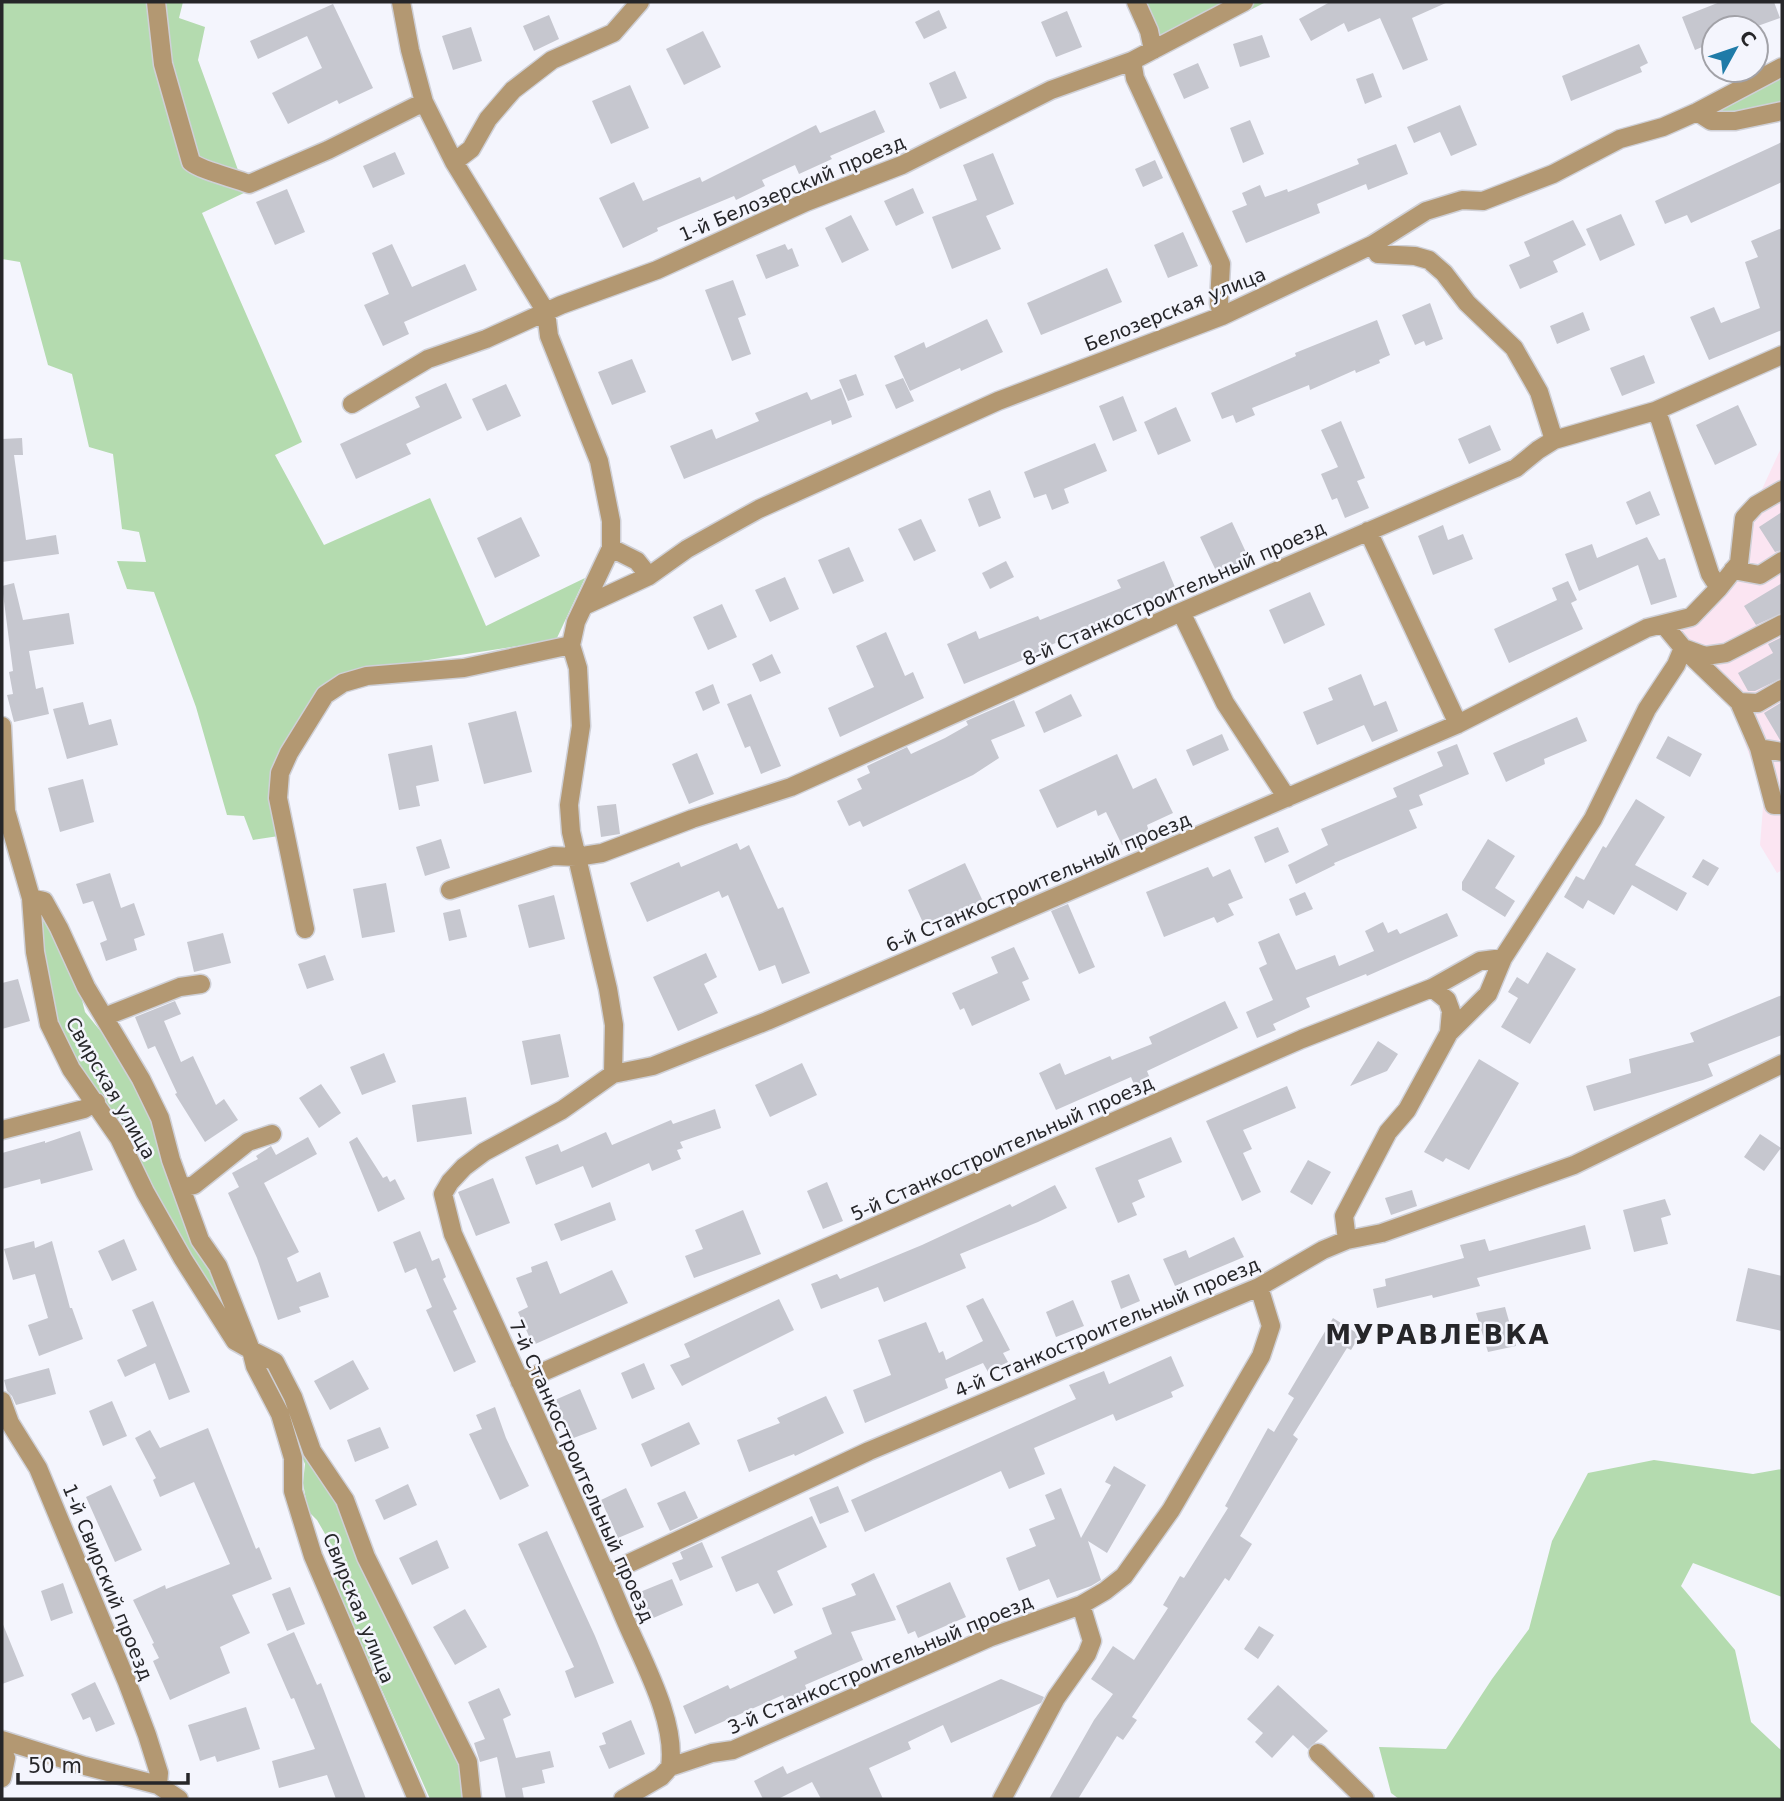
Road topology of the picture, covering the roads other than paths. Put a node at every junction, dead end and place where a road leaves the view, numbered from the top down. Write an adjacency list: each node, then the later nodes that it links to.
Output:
1 (156, 2): 9 (street)
2 (401, 2): 9 (street)
3 (640, 2): 12 (street)
4 (1136, 2): 6 (street)
5 (1244, 2): 6 (street, 1-й Белозерский проезд)
6 (1153, 50): 7 (street, 1-й Белозерский проезд)
7 (1132, 61): 14 (street, 1-й Белозерский проезд); 15 (street)
8 (1782, 66): 11 (street, Белозерская улица)
9 (424, 102): 12 (street)
10 (1782, 111): 11 (street)
11 (1698, 113): 13 (street, Белозерская улица)
12 (454, 162): 14 (street)
13 (1372, 246): 15 (street, Белозерская улица); 19 (street)
14 (546, 312): 17 (street, 1-й Белозерский проезд); 22 (street)
15 (1222, 316): 25 (street, Белозерская улица)
16 (1782, 355): 18 (street, 8-й Станкостроительный проезд)
17 (352, 404)
18 (1655, 411): 19 (street, 8-й Станкостроительный проезд); 26 (street)
19 (1554, 440): 21 (street, 8-й Станкостроительный проезд)
20 (1782, 490): 24 (street)
21 (1368, 531): 28 (street, 8-й Станкостроительный проезд); 35 (street)
22 (611, 548): 25 (street); 27 (street)
23 (1782, 561): 24 (street)
24 (1733, 570): 26 (street, 6-й Станкостроительный проезд)
25 (649, 576): 27 (street, Белозерская улица)
26 (1720, 588): 30 (street, 6-й Станкостроительный проезд)
27 (586, 604): 31 (street)
28 (1181, 611): 39 (street); 42 (street, 8-й Станкостроительный проезд)
29 (1782, 624): 32 (street)
30 (1664, 625): 32 (street); 35 (street, 6-й Станкостроительный проезд)
31 (571, 645): 42 (street); 45 (street)
32 (1683, 648): 34 (street); 46 (street)
33 (1782, 689): 34 (street)
34 (1739, 702): 37 (street)
35 (1458, 724): 39 (street, 6-й Станкостроительный проезд)
36 (2, 726): 41 (street, Свирская улица)
37 (1759, 748): 38 (street); 40 (street)
38 (1782, 752)
39 (1287, 798): 52 (street, 6-й Станкостроительный проезд)
40 (1782, 805)
41 (4, 810): 44 (street, Свирская улица)
42 (576, 857): 43 (street, 8-й Станкостроительный проезд); 52 (street)
43 (450, 890)
44 (31, 898): 49 (street, Свирская улица); 53 (street, Свирская улица)
45 (305, 929)
46 (1503, 958): 48 (street, 5-й Станкостроительный проезд); 50 (street)
47 (201, 984): 49 (street)
48 (1432, 988): 50 (street); 61 (street, 5-й Станкостроительный проезд)
49 (104, 1017): 56 (street, Свирская улица)
50 (1449, 1033): 58 (street)
51 (1778, 1070): 58 (street, 4-й Станкостроительный проезд)
52 (613, 1074): 57 (street, 6-й Станкостроительный проезд)
53 (96, 1102): 54 (street); 60 (street, Свирская улица)
54 (2, 1130)
55 (272, 1134): 56 (street)
56 (181, 1188): 60 (street, Свирская улица)
57 (443, 1194): 61 (street, 7-й Станкостроительный проезд)
58 (1347, 1240): 59 (street, 4-й Станкостроительный проезд)
59 (1259, 1287): 65 (street, 4-й Станкостроительный проезд); 66 (street, 3-й Станкостроительный проезд)
60 (251, 1350): 63 (street); 64 (street, Свирская улица)
61 (520, 1382): 65 (street, 7-й Станкостроительный проезд)
62 (2, 1401): 72 (street, 1-й Свирский проезд)
63 (312, 1451): 64 (street); 75 (street)
64 (293, 1458): 74 (street, Свирская улица)
65 (606, 1574): 70 (street, 7-й Станкостроительный проезд)
66 (1081, 1605): 70 (street, 3-й Станкостроительный проезд); 77 (street)
67 (2, 1740): 72 (street)
68 (2, 1751): 71 (street)
69 (1318, 1753): 78 (street)
70 (670, 1767): 76 (street, 3-й Станкостроительный проезд)
71 (2, 1778)
72 (158, 1785): 73 (street)
73 (180, 1799)
74 (417, 1799)
75 (472, 1799)
76 (623, 1799)
77 (1002, 1799)
78 (1365, 1799)

